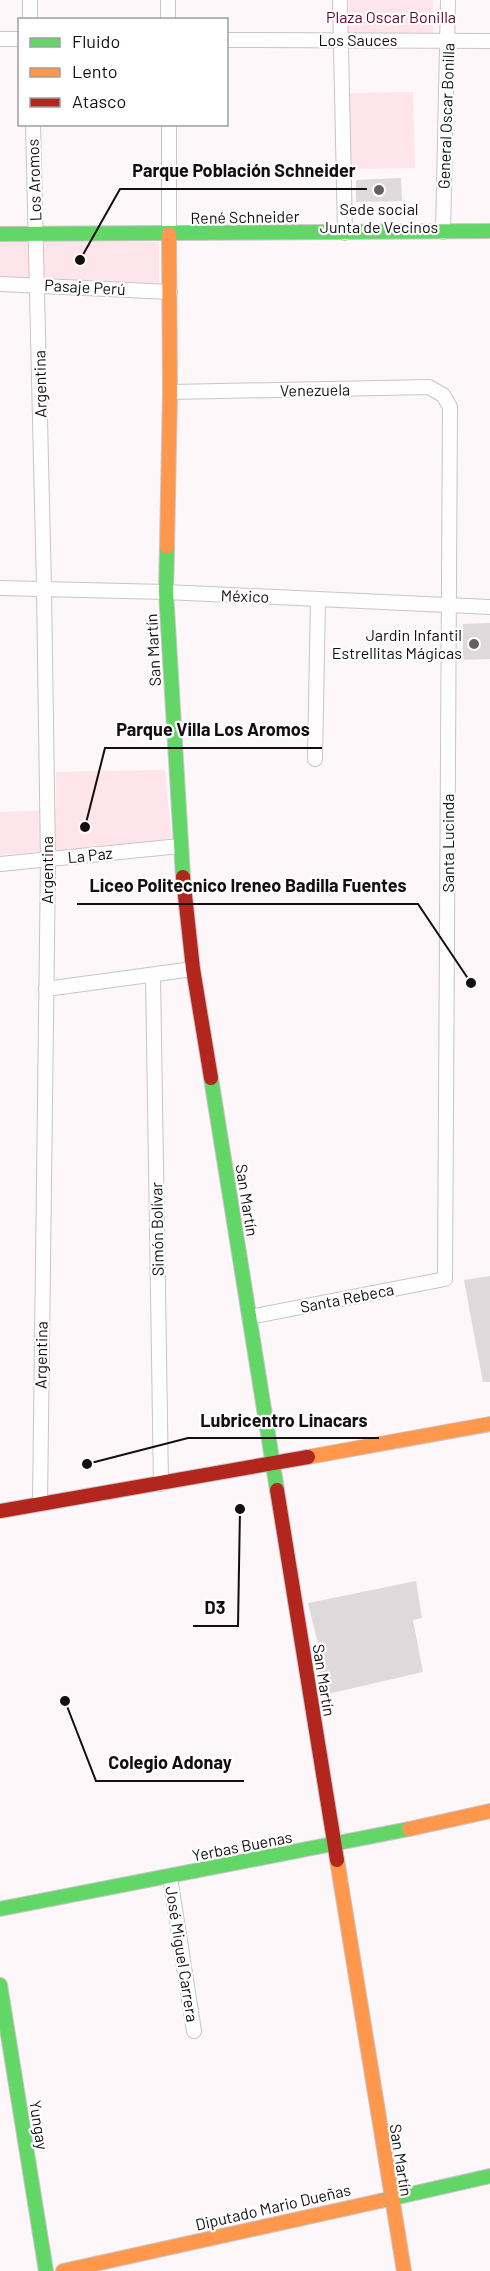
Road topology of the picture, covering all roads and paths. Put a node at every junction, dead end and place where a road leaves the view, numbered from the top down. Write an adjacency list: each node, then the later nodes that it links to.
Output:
1 (30, 0): 5 (street)
2 (168, 0): 6 (street)
3 (340, 0): 10 (street)
4 (448, 0): 11 (street, General Oscar Bonilla)
5 (30, 18)
6 (168, 18)
7 (0, 39): 8 (street)
8 (18, 39)
9 (228, 40): 10 (street, Los Sauces)
10 (341, 40): 11 (street, Los Sauces); 17 (street)
11 (448, 41): 12 (street, Los Sauces); 16 (street, General Oscar Bonilla)
12 (490, 41)
13 (33, 126): 20 (street, Los Aromos)
14 (169, 126): 19 (street, San Martín)
15 (490, 231): 16 (street, René Schneider)
16 (443, 232): 17 (street, René Schneider)
17 (345, 233): 19 (street, René Schneider)
18 (0, 234): 20 (street, René Schneider)
19 (169, 234): 20 (street, René Schneider); 23 (street, San Martín)
20 (36, 235): 22 (street, Argentina)
21 (0, 284): 22 (street, Pasaje Perú)
22 (37, 284): 23 (street, Pasaje Perú); 27 (street, Argentina)
23 (170, 292): 24 (street, San Martín)
24 (170, 392): 25 (street, Venezuela); 28 (street, San Martín)
25 (450, 407): 30 (street, Santa Lucinda)
26 (0, 588): 27 (street, México)
27 (44, 588): 28 (street, México); 34 (street, Argentina)
28 (166, 592): 29 (street, México); 33 (street, San Martín)
29 (318, 599): 30 (street, México); 32 (street)
30 (450, 607): 31 (street, México); 39 (street, Santa Lucinda)
31 (490, 608)
32 (315, 759)
33 (180, 846): 34 (street, La Paz); 36 (street, San Martín)
34 (48, 860): 35 (street, La Paz); 38 (street, Argentina)
35 (0, 864)
36 (194, 969): 37 (street); 40 (street, San Martín)
37 (153, 975): 38 (street); 43 (street, Simón Bolívar)
38 (46, 989): 44 (street, Argentina)
39 (445, 1279): 40 (street, Santa Rebeca)
40 (249, 1317): 42 (street, San Martín)
41 (490, 1424): 42 (street)
42 (272, 1464): 43 (street); 47 (street, San Martín)
43 (161, 1484): 44 (street)
44 (40, 1504): 45 (street)
45 (0, 1511)
46 (490, 1812): 47 (street, Yerbas Buenas)
47 (334, 1845): 48 (street, Yerbas Buenas); 53 (street, San Martín)
48 (170, 1876): 49 (street, Yerbas Buenas); 51 (street, José Miguel Carrera)
49 (0, 1909)
50 (0, 1985): 54 (street, Yungay)
51 (194, 2031)
52 (490, 2176): 53 (street, Diputado Mario Dueñas)
53 (391, 2198): 55 (street, Diputado Mario Dueñas); 56 (street, San Martín)
54 (46, 2271)
55 (63, 2271)
56 (404, 2271)

